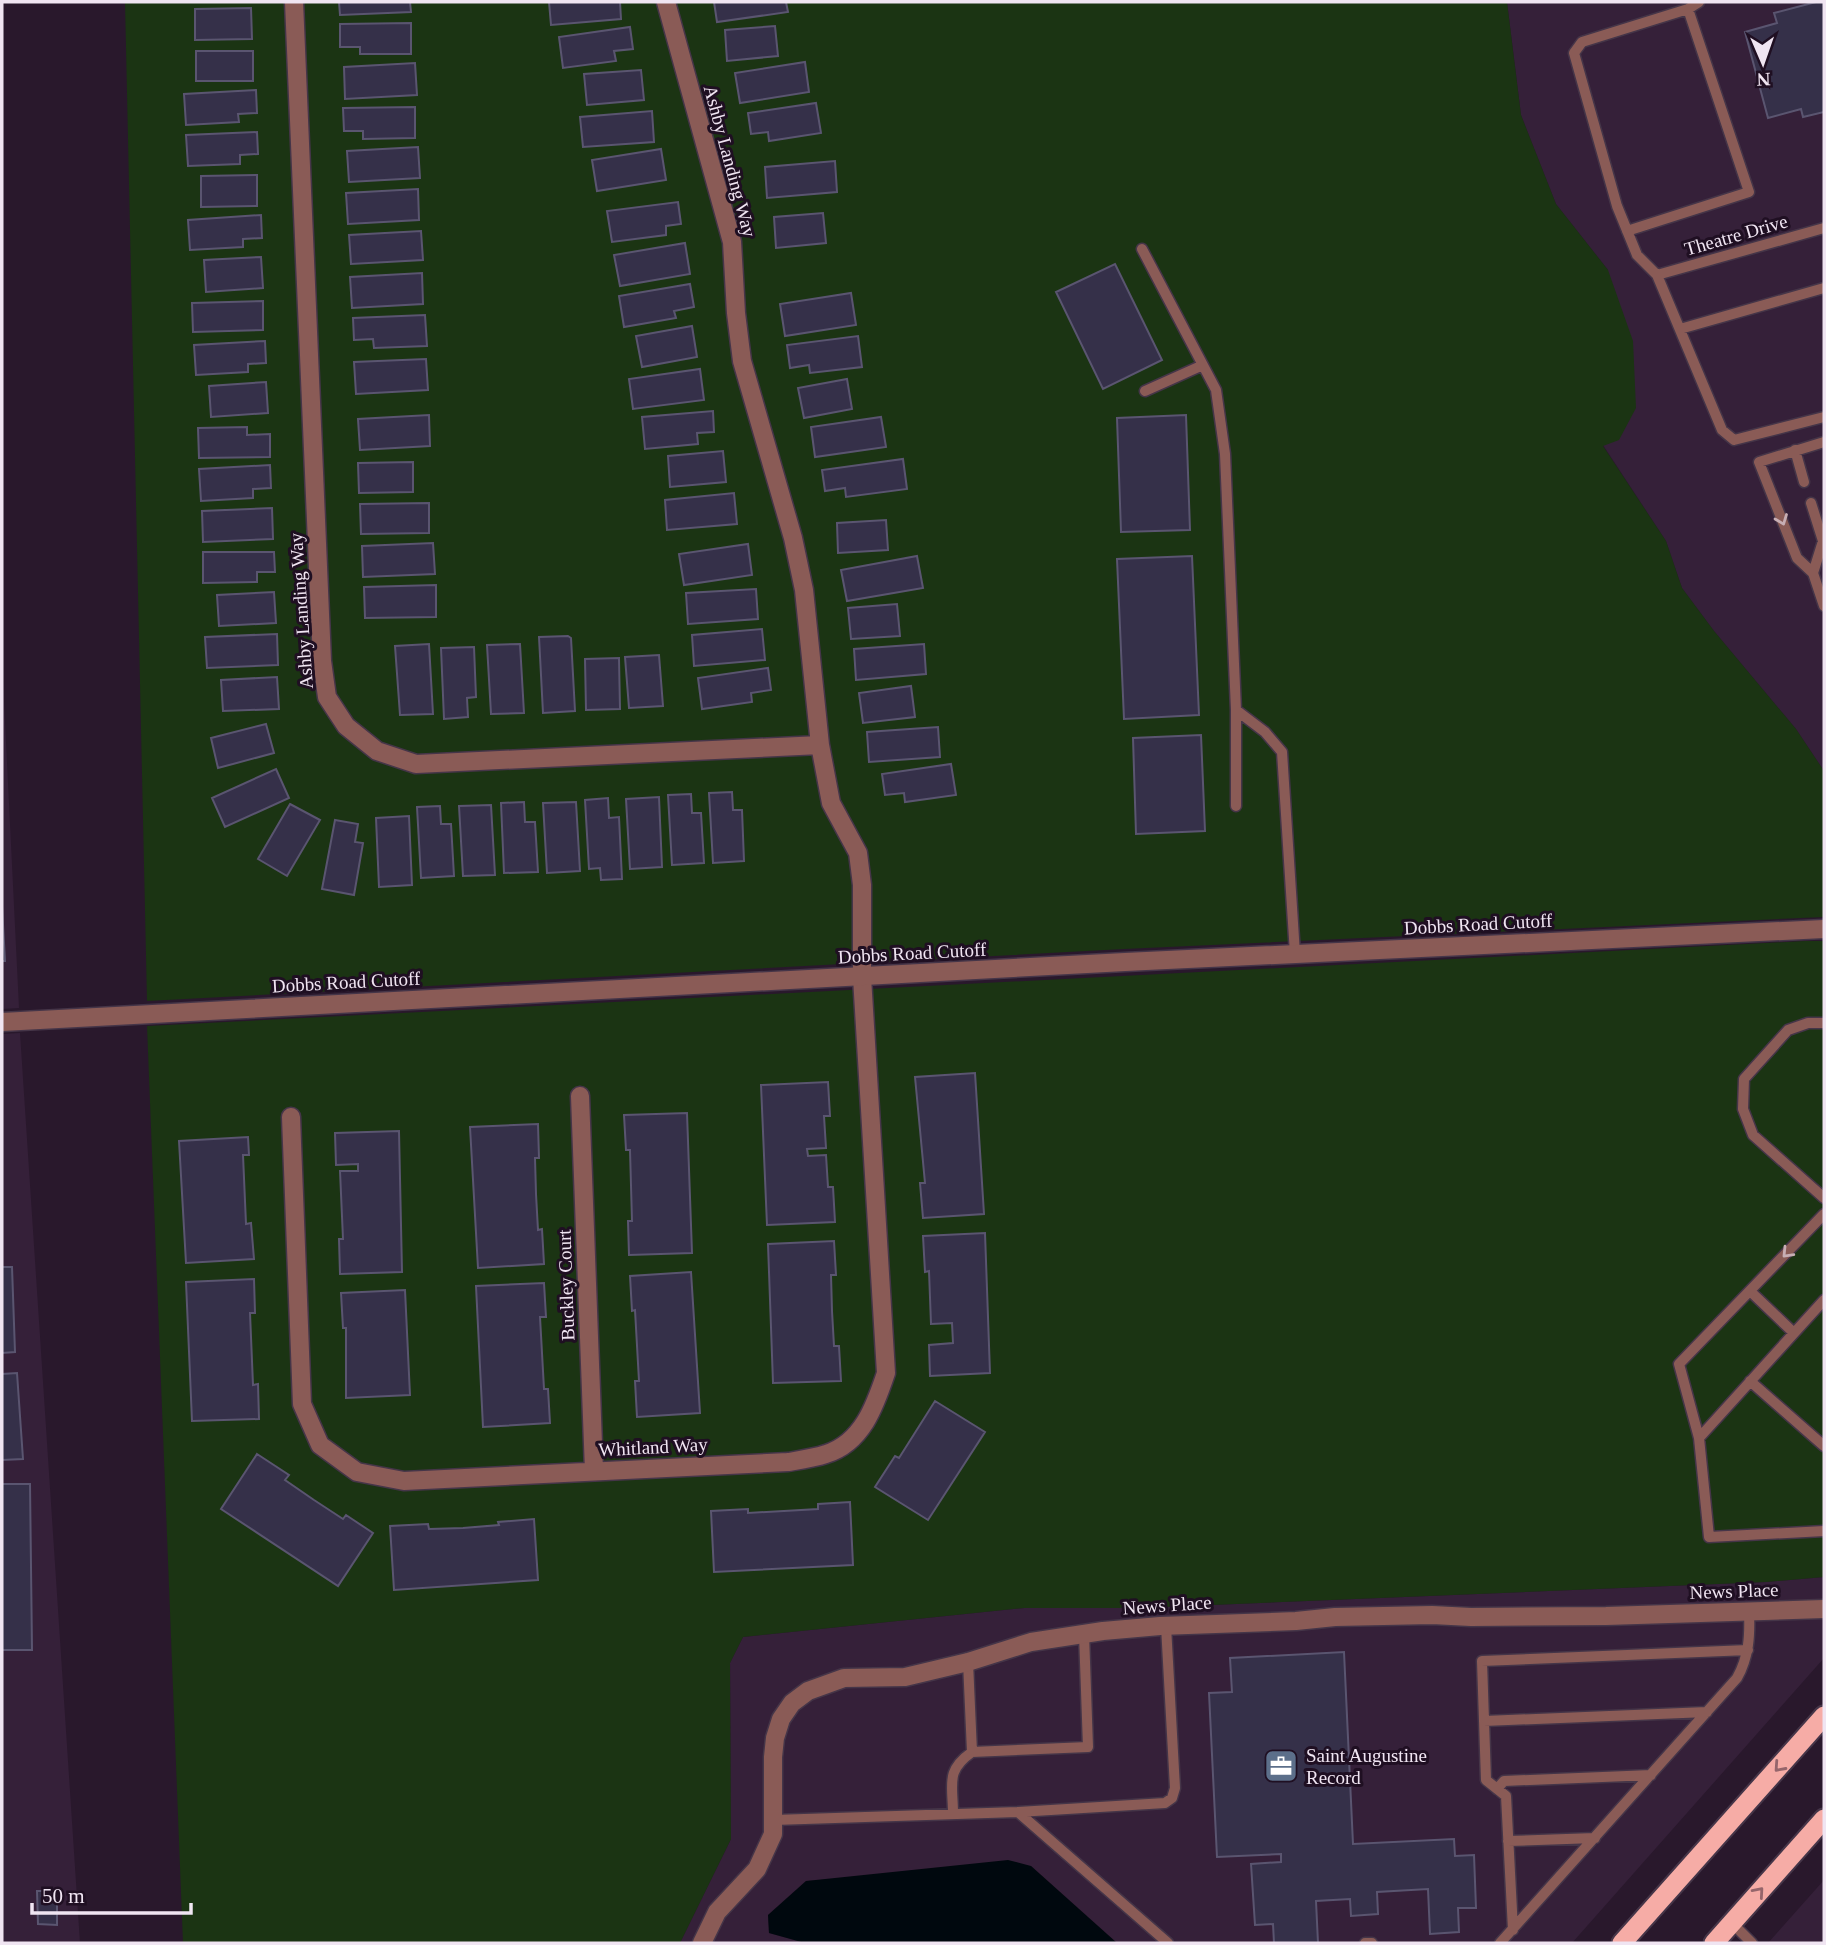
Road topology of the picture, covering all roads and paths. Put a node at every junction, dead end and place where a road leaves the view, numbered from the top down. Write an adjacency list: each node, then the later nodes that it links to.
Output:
1 (294, 2): 21 (street, Ashby Landing Way)
2 (666, 2): 21 (street, Ashby Landing Way)
3 (1699, 2): 4 (lane)
4 (1688, 9): 6 (lane); 6 (lane)
5 (1824, 228): 8 (lane, Theatre Drive)
6 (1628, 231): 8 (lane)
7 (1142, 249): 11 (lane)
8 (1657, 275): 10 (lane)
9 (1824, 288): 10 (lane)
10 (1680, 328): 13 (lane)
11 (1203, 365): 12 (lane); 20 (lane)
12 (1145, 391)
13 (1824, 416)
14 (1824, 442): 15 (lane)
15 (1795, 450): 16 (lane); 18 (lane, one-way to 18)
16 (1804, 481)
17 (1811, 503): 18 (lane)
18 (1813, 573): 19 (lane)
19 (1824, 606)
20 (1236, 710): 22 (lane); 24 (lane)
21 (820, 745): 25 (street, Ashby Landing Way)
22 (1237, 806)
23 (1824, 929): 24 (street, Dobbs Road Cutoff)
24 (1295, 954): 25 (street, Dobbs Road Cutoff)
25 (862, 977): 26 (street, Dobbs Road Cutoff); 38 (street, Whitland Way)
26 (2, 1022)
27 (1824, 1023): 30 (lane)
28 (580, 1096): 38 (street, Buckley Court)
29 (291, 1117): 38 (street, Whitland Way)
30 (1824, 1198)
31 (1824, 1214): 32 (lane, one-way to 32)
32 (1749, 1291): 34 (lane); 36 (lane)
33 (1824, 1300): 34 (lane)
34 (1794, 1333): 35 (lane)
35 (1750, 1381): 36 (lane); 37 (lane)
36 (1699, 1438): 39 (lane)
37 (1824, 1446)
38 (594, 1471)
39 (1824, 1531)
40 (1824, 1609): 41 (street, News Place)
41 (1749, 1612): 42 (street, News Place); 44 (lane)
42 (1167, 1626): 43 (street, News Place); 52 (lane)
43 (1084, 1634): 45 (street, News Place); 49 (lane)
44 (1748, 1650): 46 (lane); 48 (lane)
45 (968, 1662): 49 (lane); 54 (street, News Place)
46 (1707, 1712): 48 (lane); 50 (lane)
47 (1824, 1716): 65 (highway, one-way to 65)
48 (1484, 1721): 51 (lane)
49 (972, 1752): 53 (lane)
50 (1651, 1775): 51 (lane); 56 (lane)
51 (1497, 1789): 57 (lane)
52 (1018, 1812): 53 (lane); 61 (lane)
53 (953, 1814): 54 (lane)
54 (774, 1820): 60 (street, News Place)
55 (1820, 1830): 58 (highway, one-way to 55)
56 (1595, 1838): 57 (lane); 59 (lane)
57 (1508, 1841): 59 (lane)
58 (1732, 1923): 66 (highway); 67 (lane)
59 (1513, 1930): 64 (lane)
60 (702, 1943)
61 (1168, 1943)
62 (1364, 1943): 63 (lane)
63 (1372, 1943)
64 (1500, 1943)
65 (1622, 1943)
66 (1714, 1943)
67 (1752, 1943)

